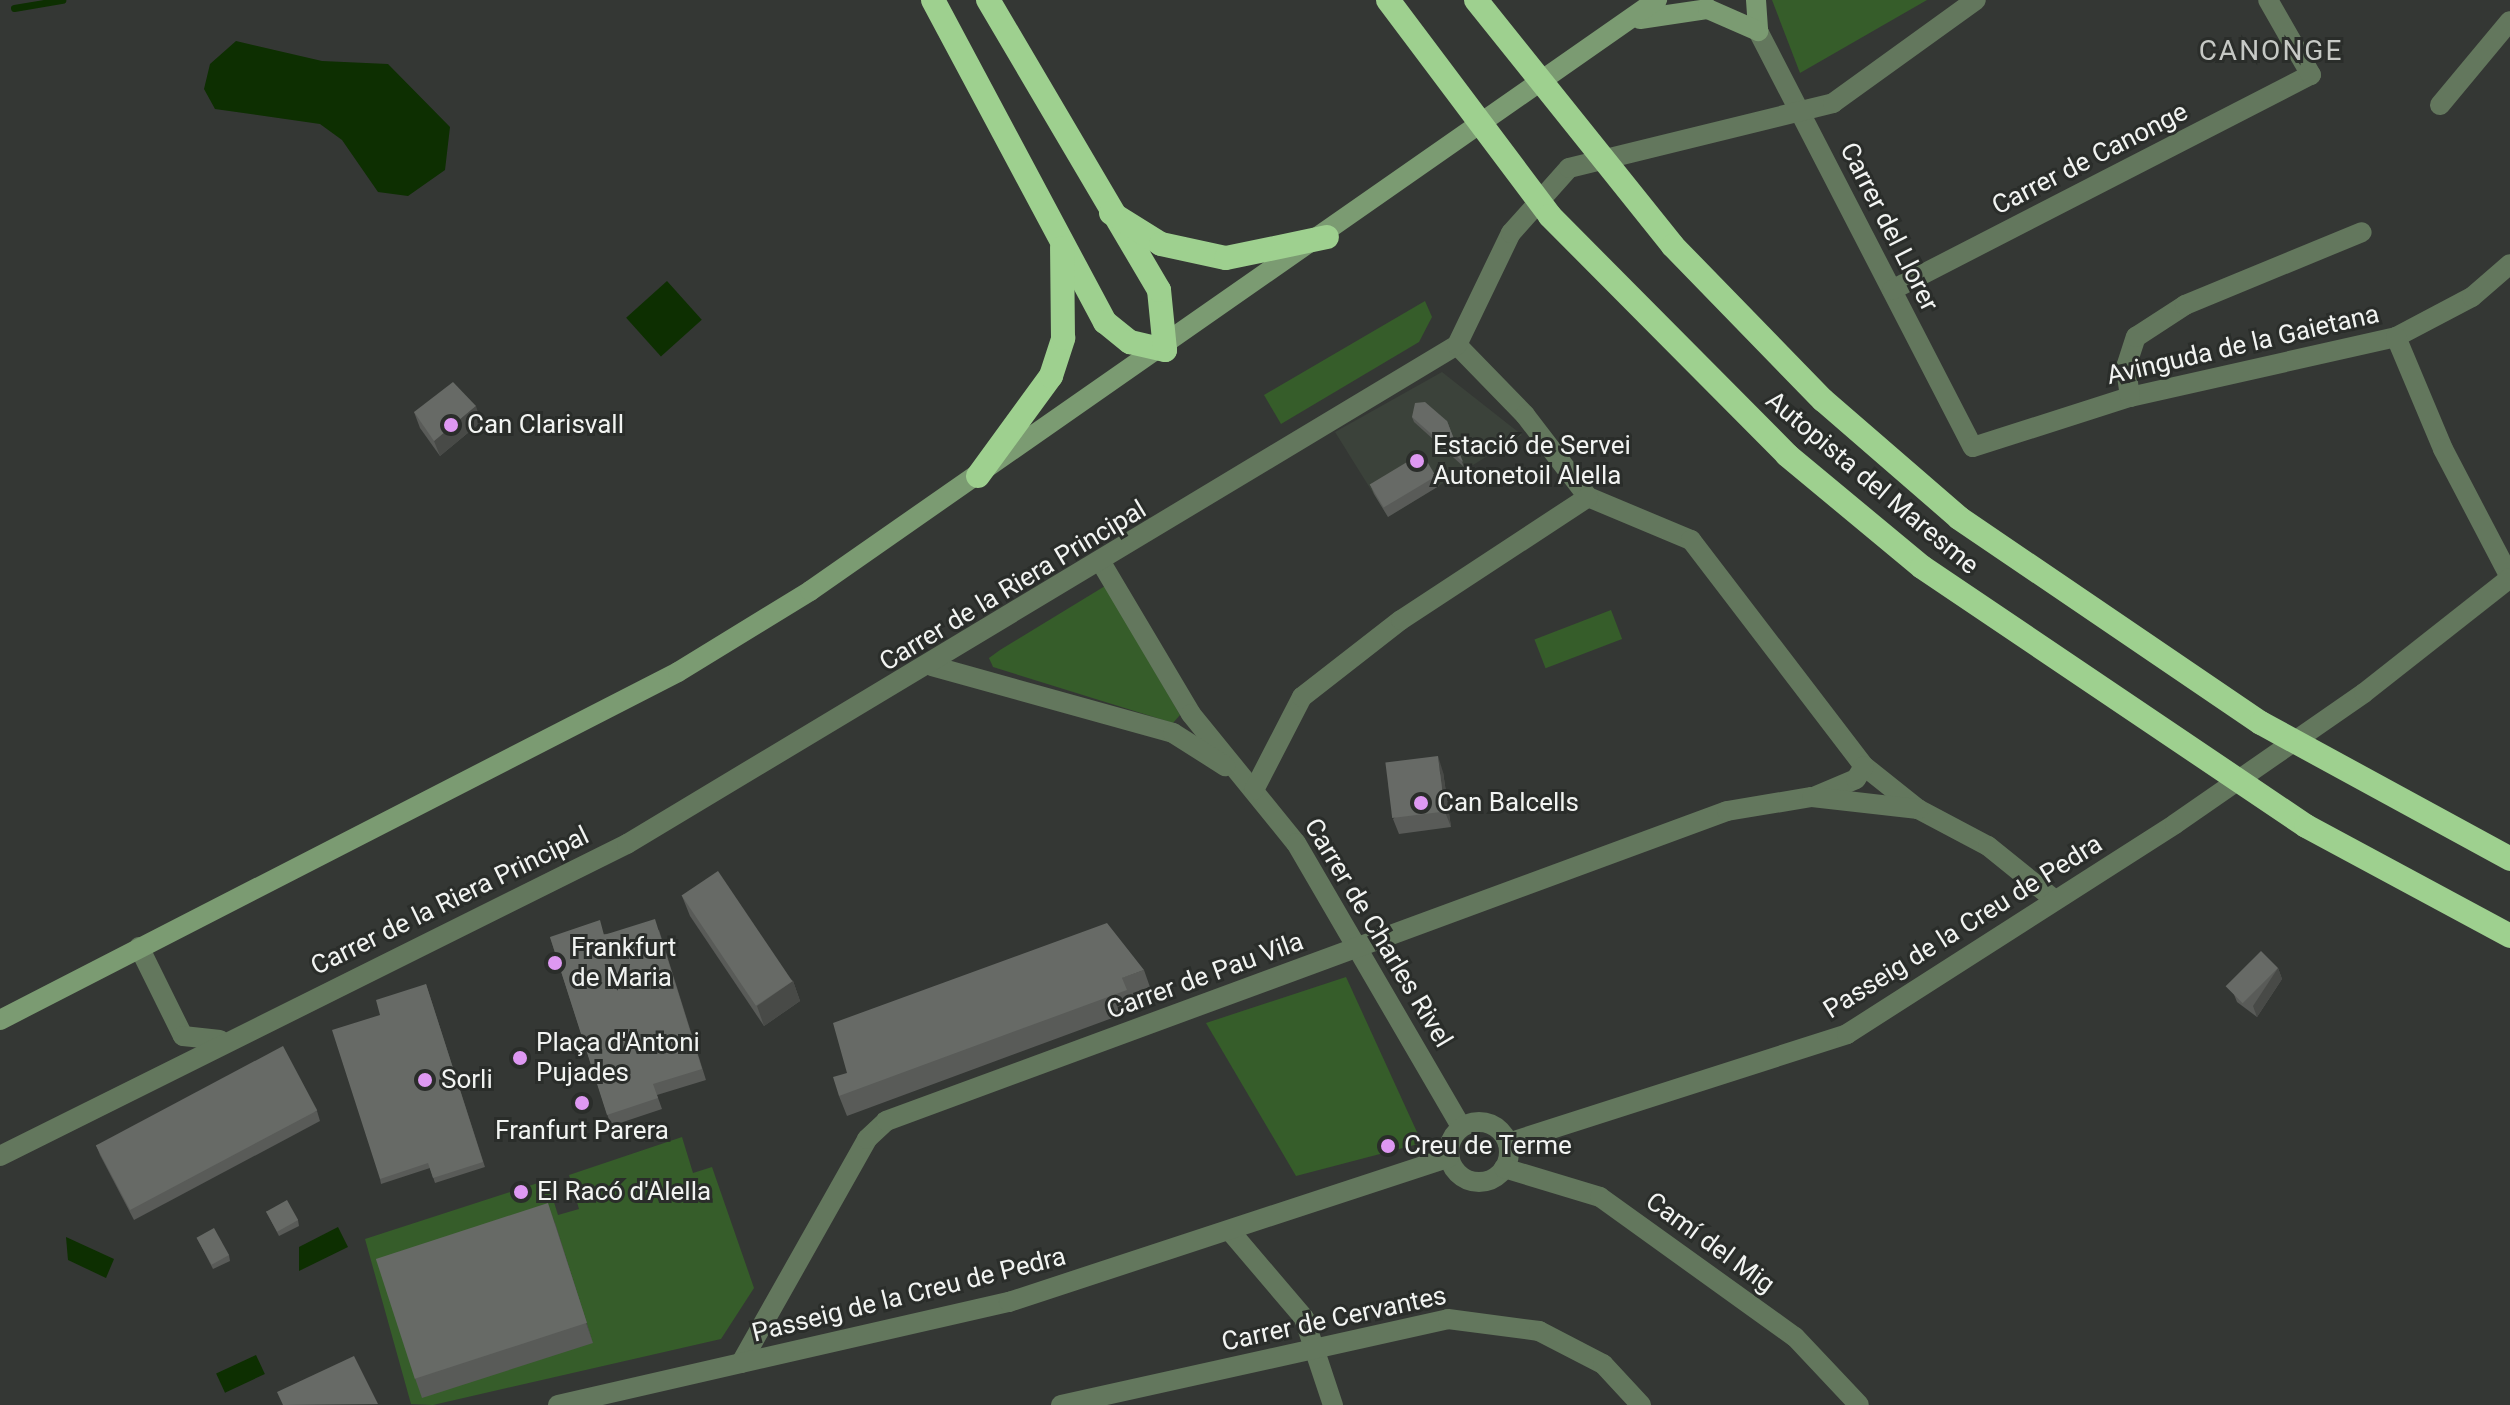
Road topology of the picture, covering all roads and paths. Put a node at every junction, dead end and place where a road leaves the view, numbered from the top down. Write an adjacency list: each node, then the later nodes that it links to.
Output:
1 (933, 0): 17 (highway)
2 (988, 0): 15 (highway)
3 (1388, 0): 40 (highway, Autopista del Maresme)
4 (1657, 0): 10 (main road)
5 (1730, 0): 12 (main road)
6 (1756, 0): 12 (main road)
7 (1976, 0): 14 (street)
8 (2271, 1): 20 (street, Carrer de Canonge)
9 (1482, 8): 38 (highway, Autopista del Maresme)
10 (1638, 19): 12 (main road); 18 (main road)
11 (2510, 21): 13 (street)
12 (1749, 25): 14 (street, Carrer del Llorer)
13 (2440, 105)
14 (1802, 113): 20 (street, Carrer del Llorer); 22 (street)
15 (1107, 210): 18 (highway); 23 (highway)
16 (2362, 232): 24 (street)
17 (1060, 234): 23 (highway); 26 (highway)
18 (1327, 237): 23 (main road)
19 (2510, 264): 21 (street, Avinguda de la Gaietana)
20 (1892, 290): 25 (street, Carrer del Llorer)
21 (2396, 337): 24 (street, Avinguda de la Gaietana); 29 (street)
22 (1457, 345): 27 (street); 28 (street, Carrer de la Riera Principal)
23 (1165, 350): 26 (main road)
24 (2130, 397): 25 (street, Avinguda de la Gaietana)
25 (1973, 447)
26 (978, 476): 41 (main road)
27 (1588, 497): 33 (street); 35 (street)
28 (1102, 564): 30 (street, Carrer de la Riera Principal); 31 (street, Carrer de Charles Rivel)
29 (2510, 578): 39 (street, Passeig de la Creu de Pedra)
30 (932, 666): 32 (street, Carrer de Charles Rivel); 45 (street, Carrer de la Riera Principal)
31 (1191, 714): 32 (street); 34 (street, Carrer de Charles Rivel)
32 (1173, 733): 34 (street, Carrer de Charles Rivel)
33 (1864, 766): 36 (street, Carrer de Pau Vila); 37 (street)
34 (1238, 775): 35 (street, Carrer de Charles Rivel)
35 (1254, 790): 42 (street, Carrer de Charles Rivel)
36 (1812, 797): 37 (street, Carrer de Pau Vila); 42 (street, Carrer de Pau Vila)
37 (1918, 809): 39 (street)
38 (2510, 859)
39 (2055, 900): 48 (street, Passeig de la Creu de Pedra)
40 (2510, 936)
41 (139, 947): 43 (main road); 44 (street)
42 (1361, 947): 47 (street, Carrer de Charles Rivel); 54 (street, Carrer de Pau Vila)
43 (0, 1020)
44 (183, 1036): 45 (street); 46 (street)
45 (232, 1037): 46 (street, Carrer de la Riera Principal)
46 (156, 1075): 49 (street, Carrer de la Riera Principal)
47 (1461, 1127): 48 (street); 50 (street)
48 (1508, 1143): 51 (street)
49 (0, 1156)
50 (1449, 1157): 51 (street); 52 (street, Passeig de la Creu de Pedra)
51 (1504, 1168): 59 (street, Camí del Mig)
52 (1230, 1231): 53 (street); 54 (street, Passeig de la Creu de Pedra)
53 (1319, 1347): 56 (street, Carrer de Cervantes); 57 (street); 58 (street, Carrer de Cervantes)
54 (741, 1363): 55 (street, Passeig de la Creu de Pedra)
55 (558, 1405)
56 (1061, 1405)
57 (1333, 1405)
58 (1641, 1405)
59 (1859, 1405)

